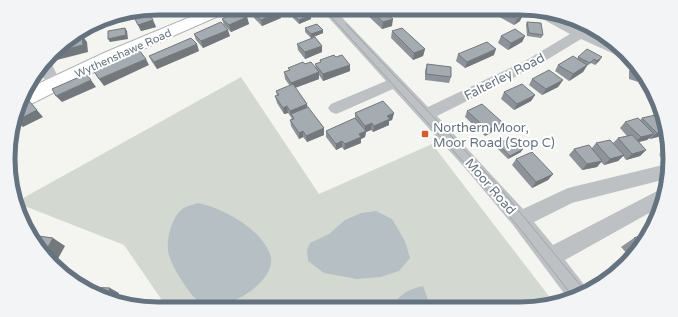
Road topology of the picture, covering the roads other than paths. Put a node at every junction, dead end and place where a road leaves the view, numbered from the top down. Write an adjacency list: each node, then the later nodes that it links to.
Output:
1 (209, 15): 8 (main road, Wythenshawe Road)
2 (333, 15): 7 (street, Moor Road)
3 (552, 19): 4 (street)
4 (580, 34): 5 (street); 11 (street, Falterley Road)
5 (609, 47)
6 (46, 69): 8 (street)
7 (396, 82): 10 (street); 11 (street, Moor Road)
8 (54, 84): 9 (main road, Wythenshawe Road)
9 (29, 96)
10 (336, 108)
11 (425, 115): 14 (street, Moor Road)
12 (663, 163): 14 (street)
13 (657, 199): 15 (street)
14 (520, 219): 15 (street, Moor Road)
15 (550, 257): 16 (street, Moor Road)
16 (576, 290)

